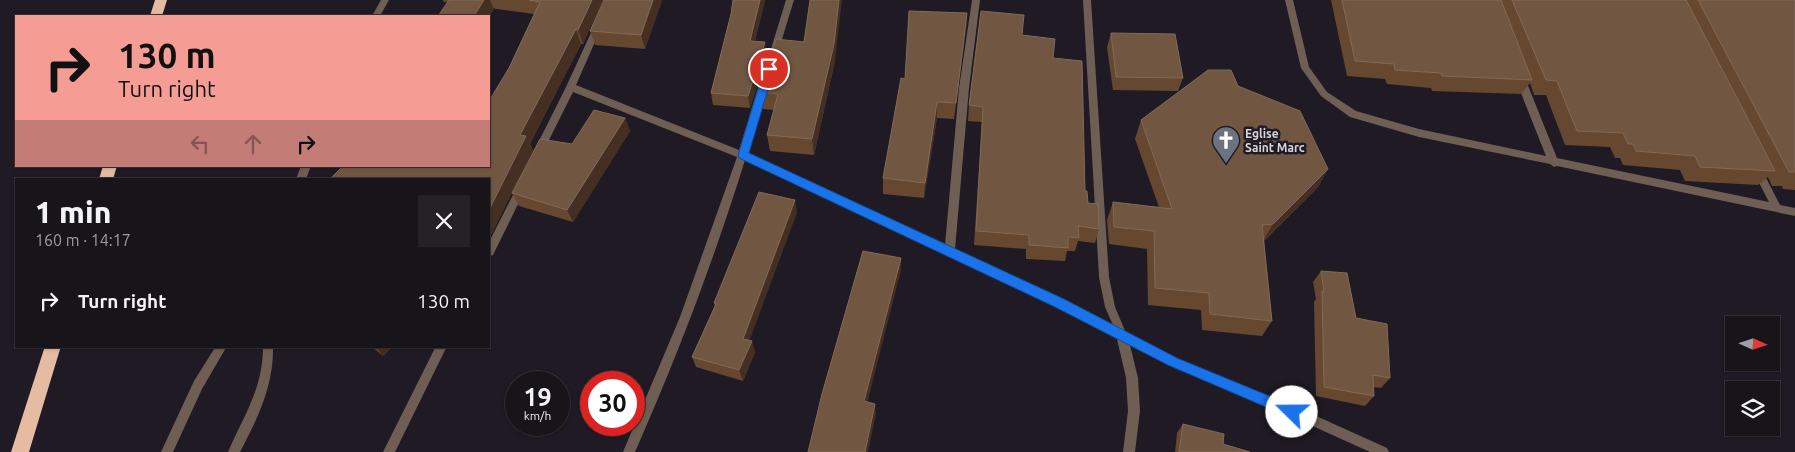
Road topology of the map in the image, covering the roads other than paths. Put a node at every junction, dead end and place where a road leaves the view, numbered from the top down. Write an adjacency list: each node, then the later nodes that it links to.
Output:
1 (161, 0): 7 (highway)
2 (385, 0): 8 (street)
3 (790, 0): 12 (street)
4 (976, 0): 20 (street)
5 (1087, 0): 21 (street)
6 (1289, 0): 14 (street)
7 (156, 15)
8 (377, 15)
9 (602, 17): 11 (street)
10 (1516, 67): 14 (street)
11 (571, 87): 12 (street); 13 (street)
12 (743, 155): 20 (street); 30 (street)
13 (537, 157)
14 (1554, 163): 17 (street)
15 (1754, 164): 17 (street)
16 (528, 174): 19 (street)
17 (1776, 207): 18 (street)
18 (1795, 212)
19 (490, 250)
20 (950, 251): 21 (street)
21 (1122, 336): 31 (street); 32 (street)
22 (52, 348): 26 (highway)
23 (221, 348): 27 (street)
24 (268, 348): 28 (street)
25 (441, 348): 29 (street)
26 (20, 452)
27 (167, 452)
28 (234, 452)
29 (389, 452)
30 (629, 452)
31 (1129, 452)
32 (1383, 452)

